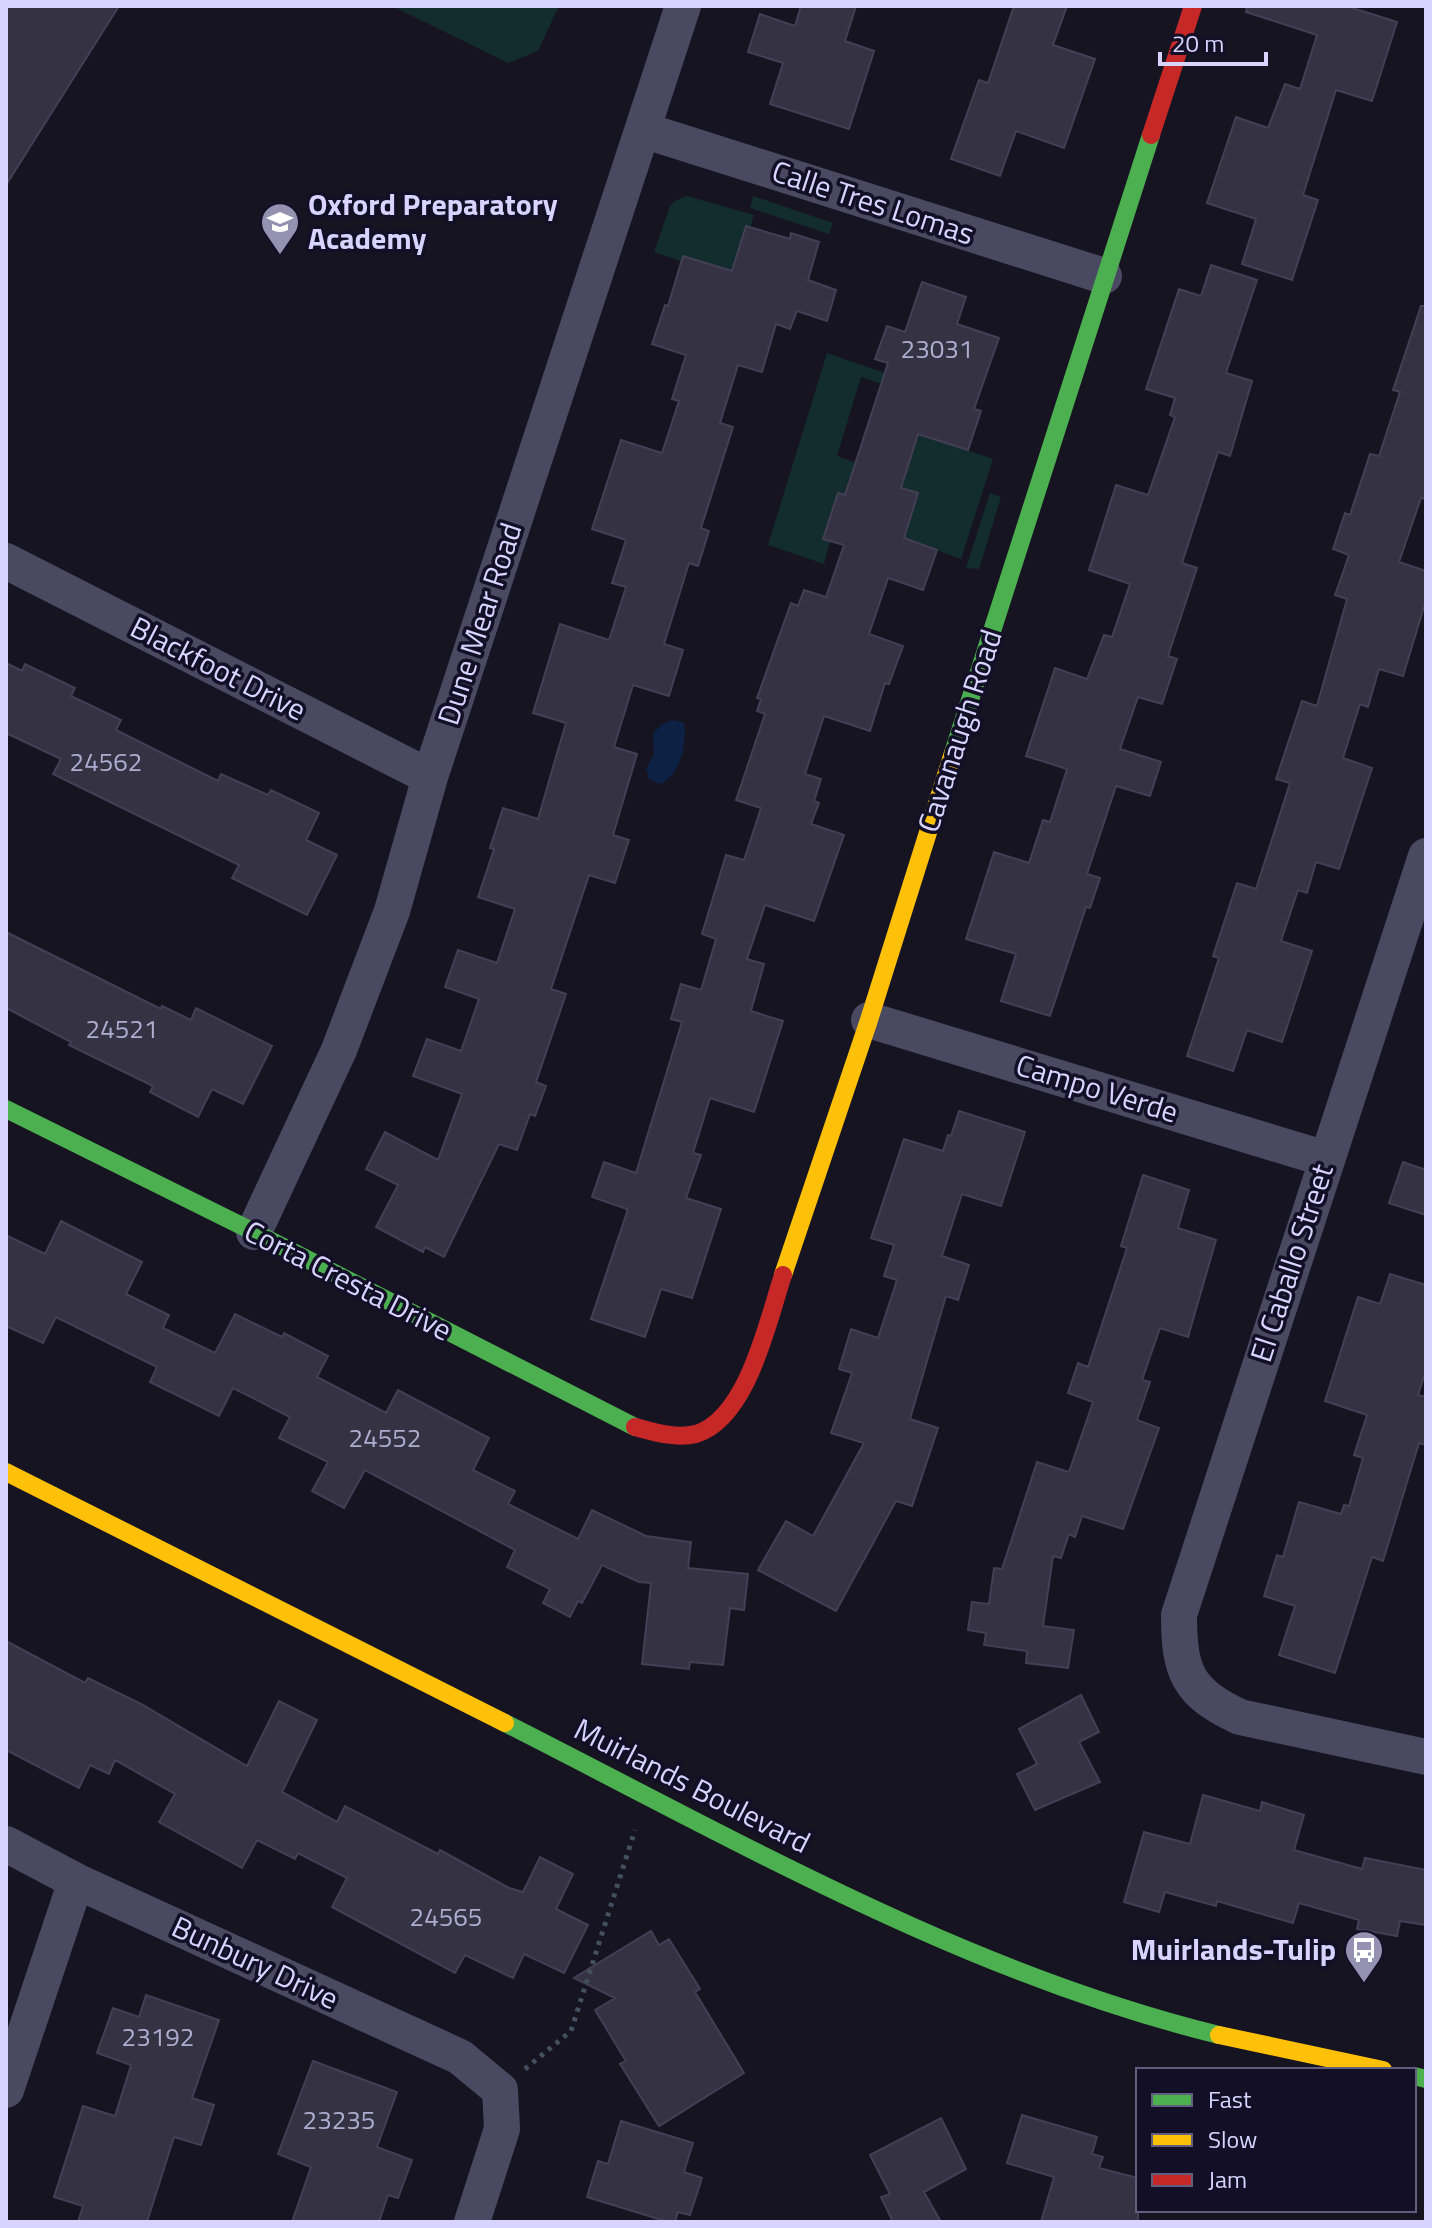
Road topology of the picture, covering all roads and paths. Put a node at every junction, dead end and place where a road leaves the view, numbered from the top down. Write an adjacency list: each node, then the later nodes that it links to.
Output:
1 (683, 6): 3 (street, Dune Mear Road)
2 (1193, 6): 4 (street, Cavanaugh Road)
3 (643, 130): 4 (street, Calle Tres Lomas); 6 (street, Dune Mear Road)
4 (1104, 276): 8 (street, Cavanaugh Road)
5 (6, 561): 6 (street, Blackfoot Drive)
6 (430, 777): 11 (street, Dune Mear Road)
7 (1426, 856): 10 (street, El Caballo Street)
8 (869, 1020): 10 (street, Campo Verde); 12 (street, Cavanaugh Road)
9 (6, 1109): 11 (street, Corta Cresta Drive)
10 (1326, 1159): 14 (street, El Caballo Street)
11 (254, 1232): 12 (street, Corta Cresta Drive)
12 (694, 1435)
13 (6, 1472): 15 (street, Muirlands Boulevard)
14 (1426, 1757)
15 (647, 1794): 18 (street, Muirlands Boulevard); 20 (path)
16 (6, 1844): 17 (street, Bunbury Drive)
17 (76, 1881): 19 (street); 20 (street, Bunbury Drive)
18 (1373, 2068)
19 (6, 2090)
20 (500, 2090): 21 (street)
21 (472, 2222)

